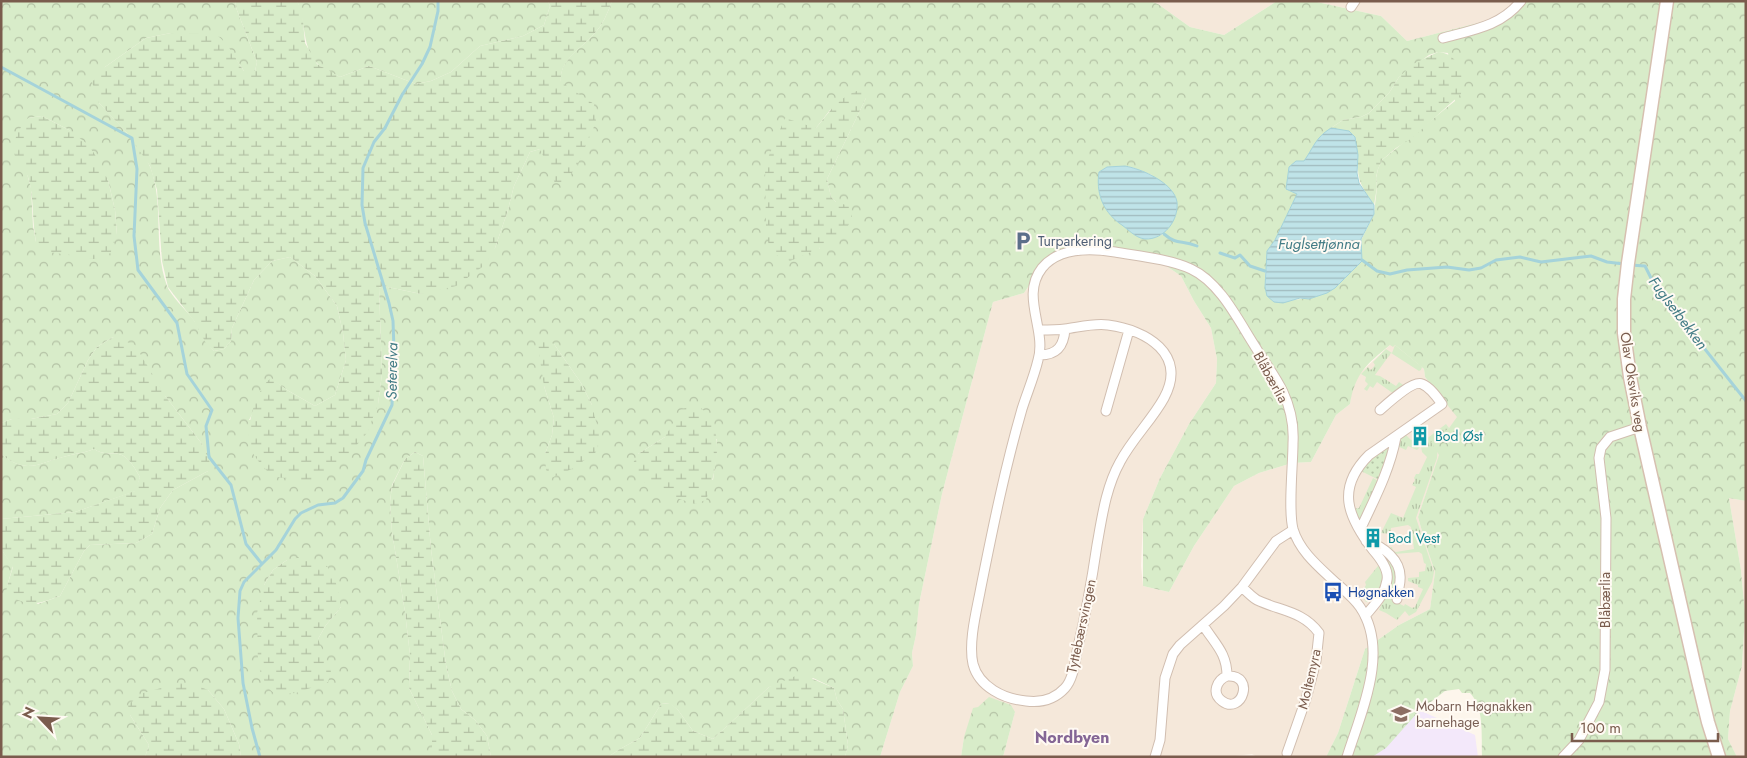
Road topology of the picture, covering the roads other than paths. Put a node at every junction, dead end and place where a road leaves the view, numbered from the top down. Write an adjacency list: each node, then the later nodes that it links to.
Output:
1 (1521, 1): 3 (street)
2 (1667, 1): 10 (street, Olav Oksviks veg)
3 (1443, 38)
4 (1065, 329): 5 (street, Tyttebærsvingen); 6 (street, Tyttebærsvingen); 7 (street)
5 (1040, 330): 7 (street, Tyttebærsvingen); 12 (street, Blåbærlia)
6 (1129, 330): 7 (street, Tyttebærsvingen); 8 (street)
7 (1040, 355)
8 (1106, 410)
9 (1380, 410): 11 (street)
10 (1640, 426): 21 (street, Blåbærlia); 24 (street, Olav Oksviks veg)
11 (1396, 437): 13 (street); 13 (street)
12 (1293, 530): 15 (street); 17 (street, Blåbærlia)
13 (1360, 530): 14 (street)
14 (1366, 541): 16 (street); 17 (street)
15 (1242, 587): 18 (street); 20 (street, Moltemyra)
16 (1397, 599)
17 (1366, 616): 23 (street, Blåbærlia)
18 (1203, 625): 19 (street); 22 (street)
19 (1227, 676)
20 (1288, 753)
21 (1567, 756)
22 (1155, 757)
23 (1347, 757)
24 (1719, 757)

